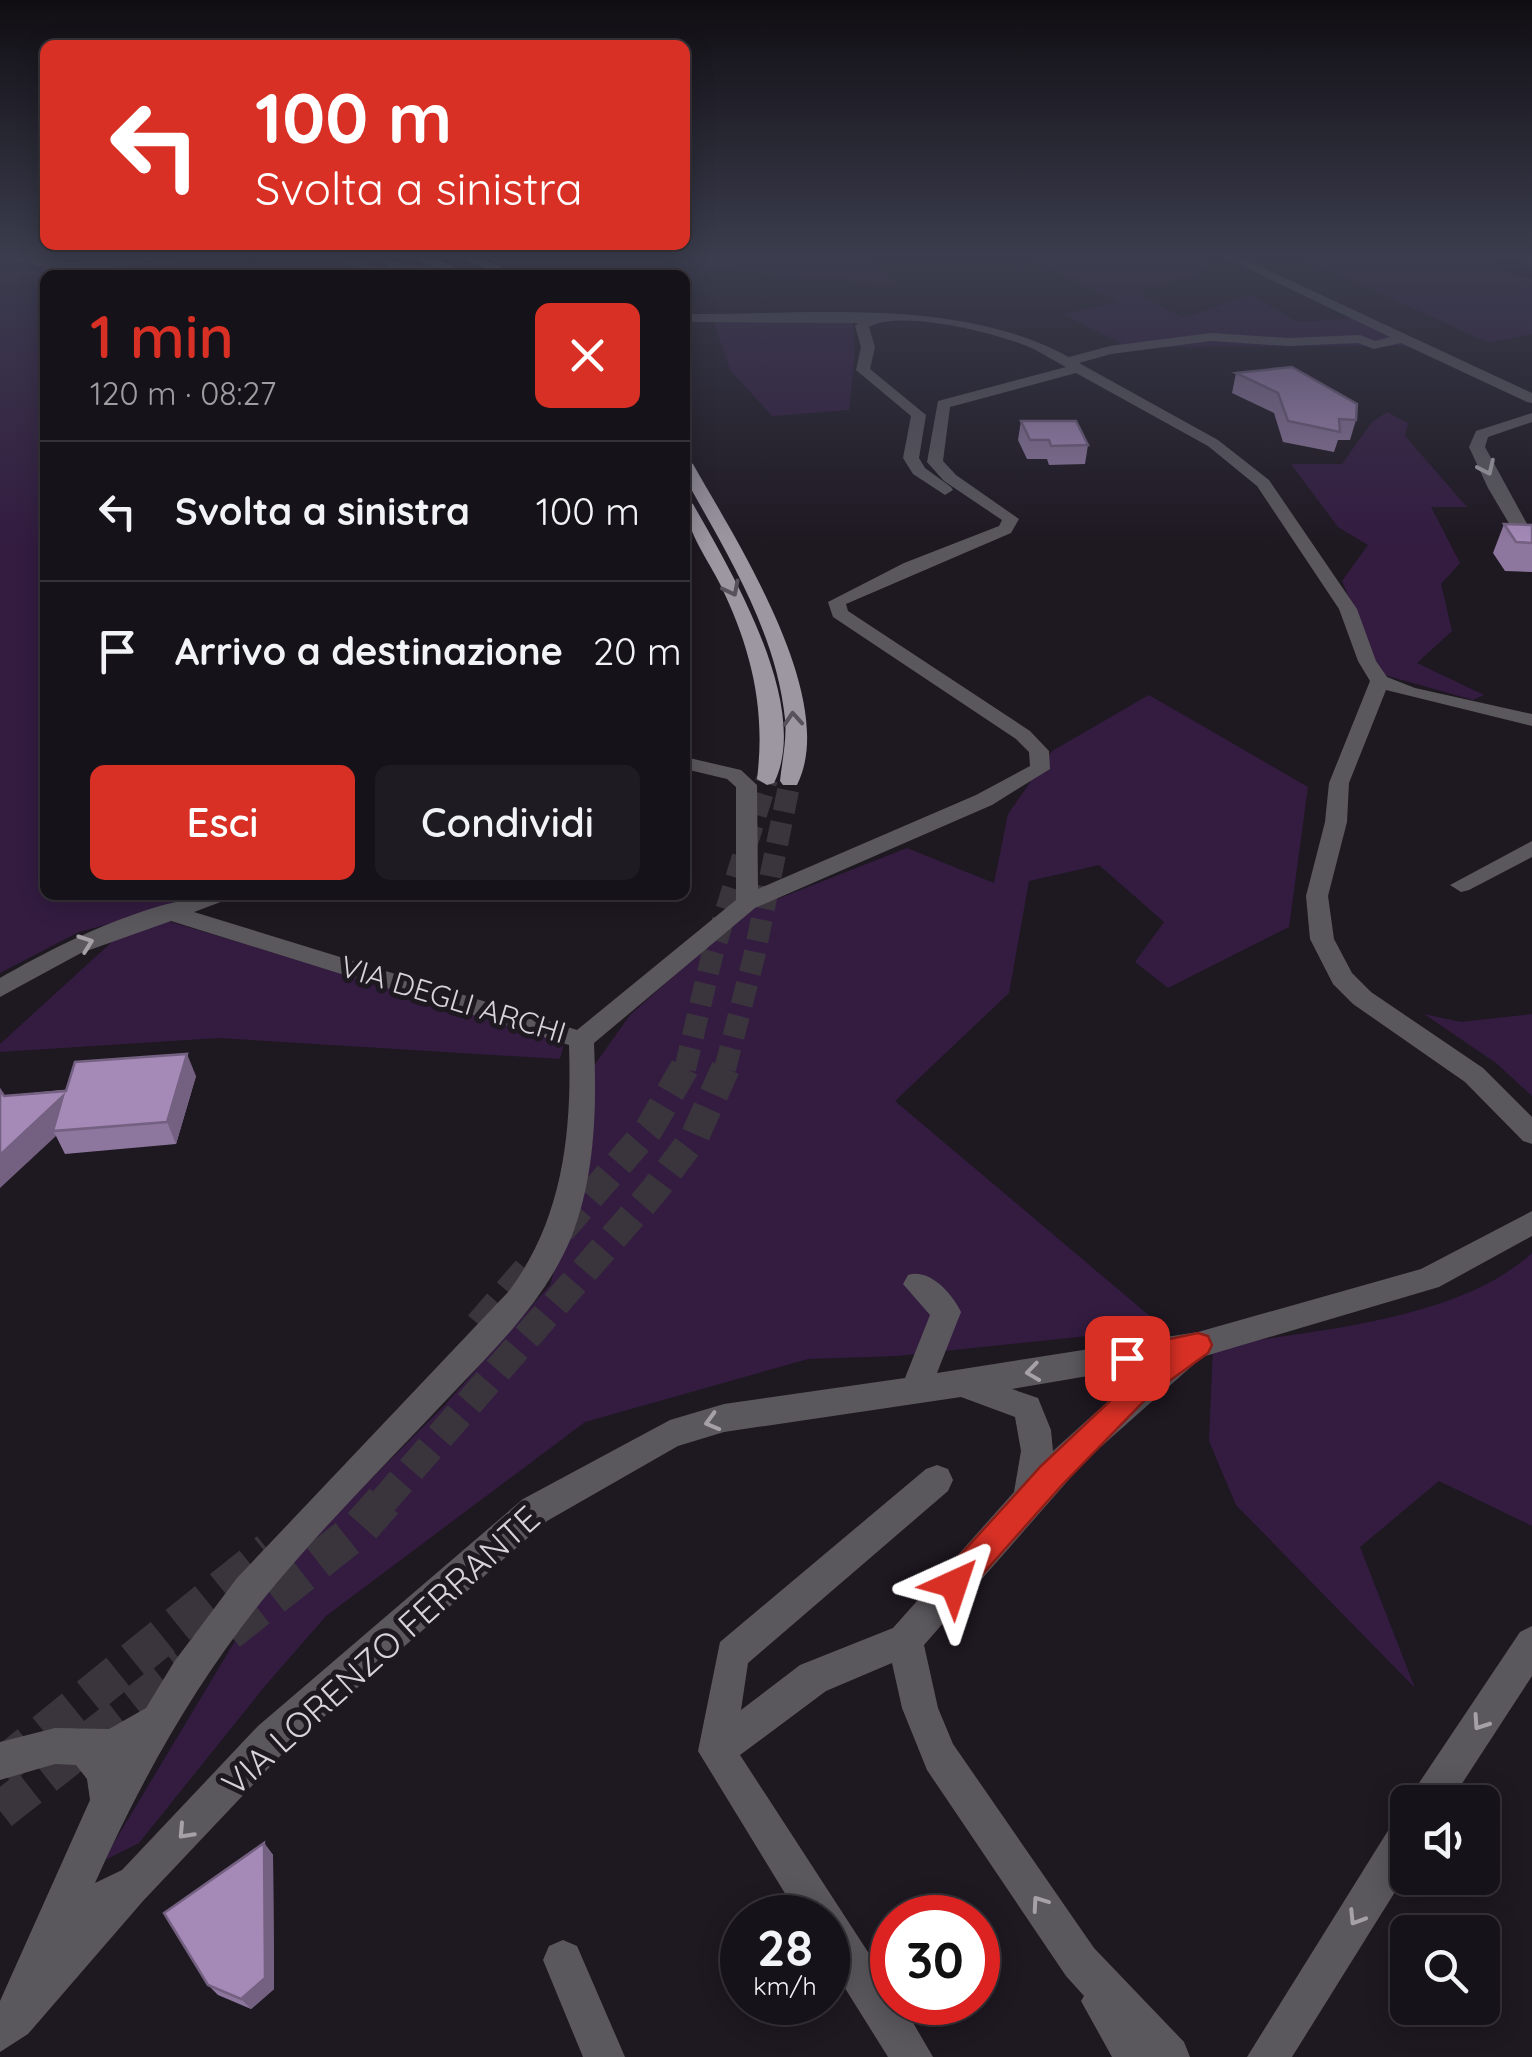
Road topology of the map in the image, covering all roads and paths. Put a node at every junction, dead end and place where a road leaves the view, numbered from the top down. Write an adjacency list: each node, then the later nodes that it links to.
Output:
1 (867, 353): 9 (street)
2 (1049, 353): 5 (street)
3 (1115, 353): 5 (street)
4 (1437, 353): 6 (street)
5 (1073, 365): 9 (street); 12 (street)
6 (1527, 393)
7 (1532, 417): 11 (street, one-way to 11)
8 (690, 473): 16 (main road, one-way to 8)
9 (970, 491): 20 (street)
10 (690, 513): 15 (main road, one-way to 15)
11 (1532, 547)
12 (1380, 681): 13 (street); 24 (street)
13 (1532, 720)
14 (690, 765): 20 (street)
15 (767, 780)
16 (790, 781)
17 (1532, 848): 18 (street)
18 (1462, 884)
19 (205, 900): 21 (street)
20 (747, 903): 23 (street)
21 (170, 914): 22 (street, one-way to 21); 23 (street, VIA DEGLI ARCHI)
22 (0, 989)
23 (581, 1040): 34 (street, VIA DEGLI ARCHI)
24 (1532, 1134)
25 (1532, 1222): 27 (street, VIA LORENZO FERRANTE)
26 (918, 1284): 29 (street)
27 (1198, 1345): 28 (street, VIA LORENZO FERRANTE, one-way to 28); 31 (street)
28 (960, 1384): 29 (street, VIA LORENZO FERRANTE); 31 (street)
29 (916, 1389): 43 (street, VIA LORENZO FERRANTE, one-way to 43)
30 (937, 1480): 36 (street)
31 (1025, 1504): 32 (street)
32 (904, 1640): 36 (street); 47 (street, one-way to 32)
33 (1532, 1644): 39 (street, one-way to 39)
34 (159, 1720): 35 (street); 40 (street, VIA DEGLI ARCHI)
35 (85, 1748): 37 (street); 40 (street)
36 (716, 1751): 44 (street)
37 (15, 1756): 38 (street)
38 (0, 1777)
39 (1439, 1785)
40 (108, 1810): 42 (street, VIA DEGLI ARCHI)
41 (1390, 1864): 53 (street, one-way to 53)
42 (73, 1884): 43 (street, VIA LORENZO FERRANTE); 48 (street, VIA DEGLI ARCHI)
43 (136, 1884): 48 (street)
44 (808, 1895)
45 (563, 1960): 49 (street)
46 (850, 1960): 50 (street)
47 (1080, 1962): 51 (street); 52 (street)
48 (6, 2025)
49 (604, 2057)
50 (912, 2057)
51 (1134, 2057)
52 (1169, 2057)
53 (1268, 2057)

